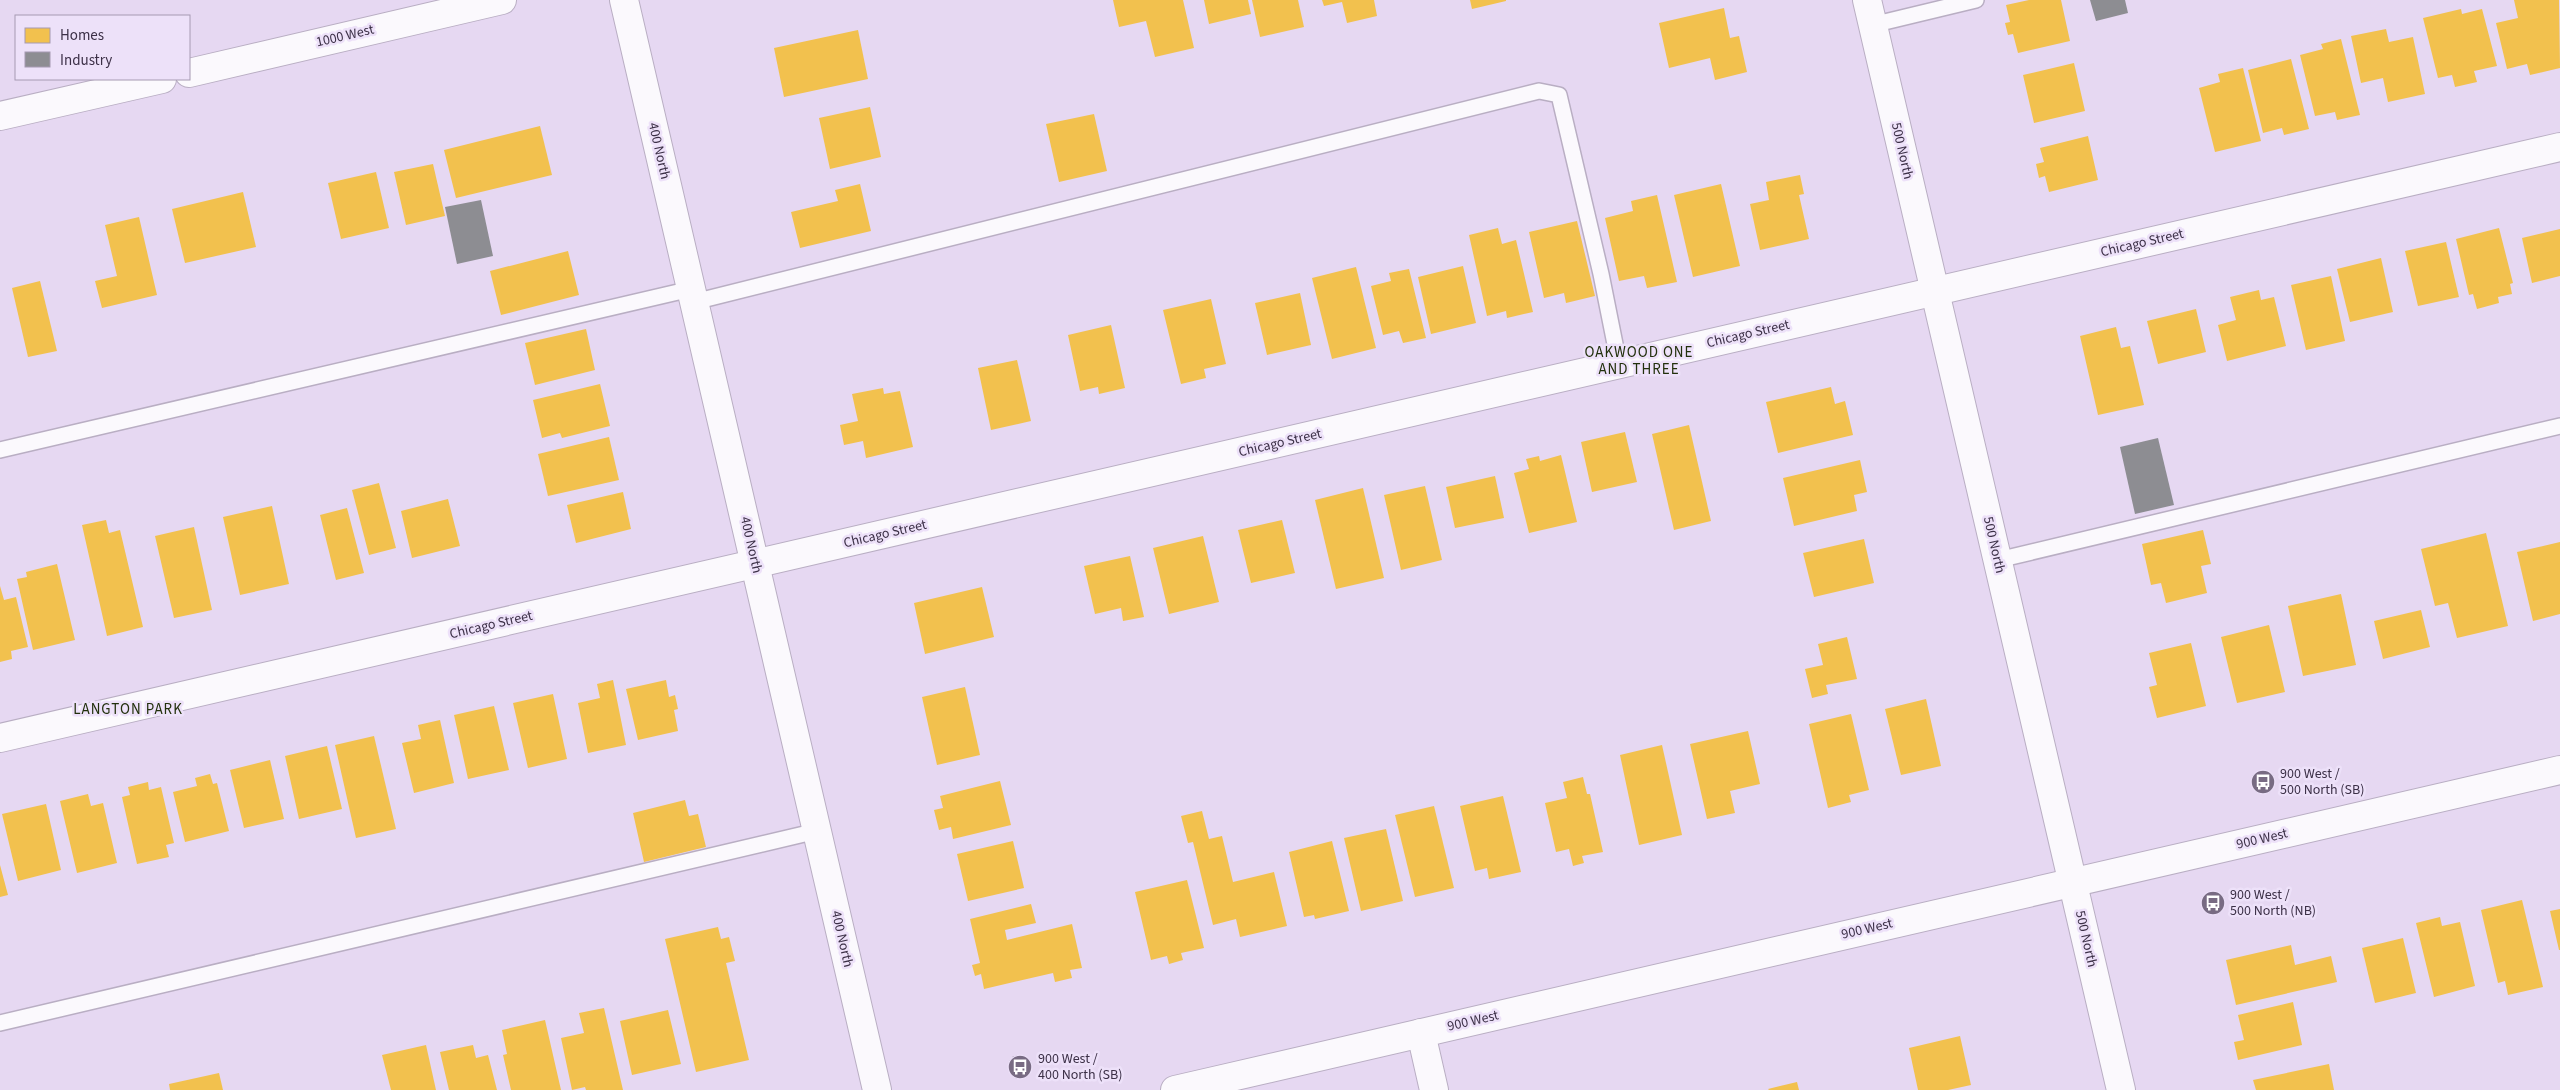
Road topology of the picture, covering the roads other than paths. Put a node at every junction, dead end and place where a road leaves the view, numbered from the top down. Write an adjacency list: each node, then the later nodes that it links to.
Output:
1 (502, 0): 5 (street, 1000 West)
2 (624, 0): 10 (street, 400 North)
3 (1976, 0): 4 (lane)
4 (1869, 12): 9 (street, 500 North)
5 (190, 73)
6 (158, 80): 7 (street)
7 (0, 116)
8 (2560, 147): 9 (street, Chicago Street)
9 (1934, 291): 11 (street, Chicago Street); 14 (street, 500 North)
10 (692, 296): 11 (lane); 13 (lane); 15 (street, 400 North)
11 (1619, 364): 15 (street, Chicago Street)
12 (2560, 426): 14 (lane)
13 (0, 450)
14 (1998, 560): 19 (street, 500 North)
15 (755, 564): 16 (street, Chicago Street); 18 (street, 400 North)
16 (0, 738)
17 (2560, 770): 19 (street, 900 West)
18 (817, 831): 20 (lane); 22 (street, 400 North)
19 (2072, 882): 21 (street, 900 West); 25 (street, 500 North)
20 (0, 1023)
21 (1421, 1033): 23 (street, 900 West); 24 (street)
22 (877, 1090)
23 (1175, 1090)
24 (1434, 1090)
25 (2121, 1090)

